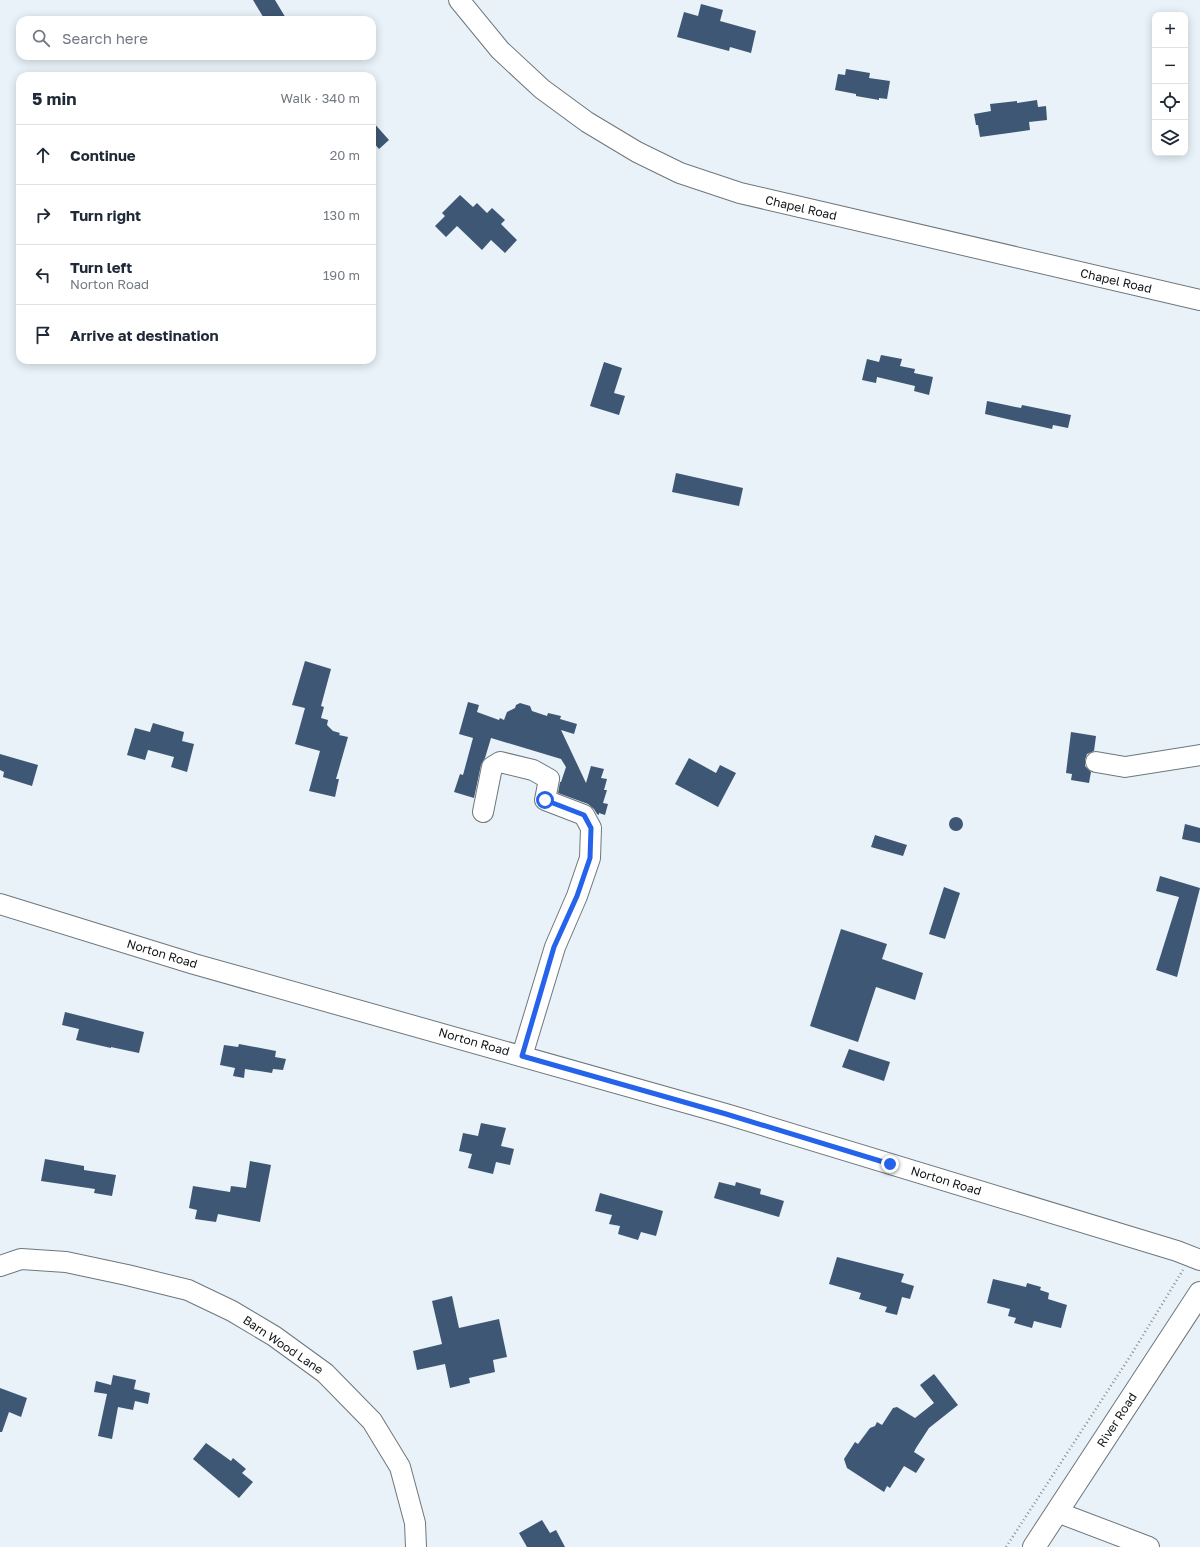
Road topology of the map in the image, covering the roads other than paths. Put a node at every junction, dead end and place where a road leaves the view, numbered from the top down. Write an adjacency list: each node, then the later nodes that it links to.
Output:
1 (459, 0): 2 (street, Chapel Road)
2 (1200, 300)
3 (1200, 755): 4 (street)
4 (1096, 762)
5 (483, 812): 7 (street)
6 (0, 904): 7 (street, Norton Road)
7 (522, 1056): 8 (street, Norton Road)
8 (1196, 1258)
9 (0, 1266): 12 (street, Barn Wood Lane)
10 (1200, 1293): 11 (main road, River Road)
11 (1057, 1512): 13 (main road, River Road); 14 (street)
12 (416, 1547)
13 (1034, 1547)
14 (1149, 1547)

